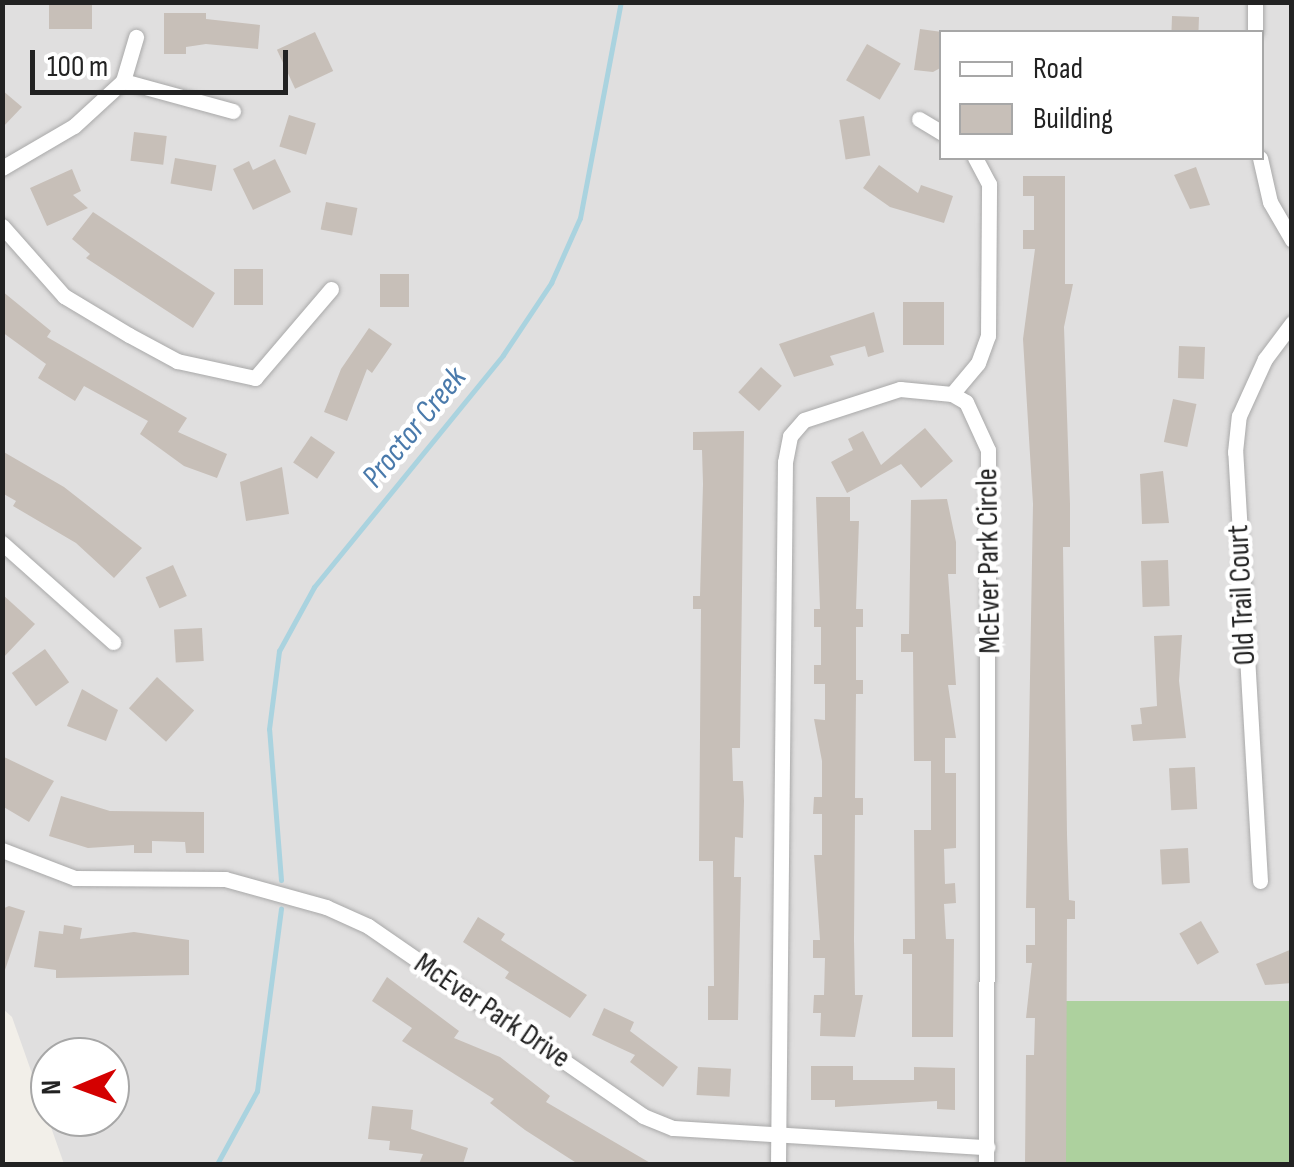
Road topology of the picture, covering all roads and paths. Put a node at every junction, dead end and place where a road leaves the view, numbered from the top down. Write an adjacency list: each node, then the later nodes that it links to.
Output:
1 (1255, 2): 2 (street)
2 (1255, 30)
3 (136, 37): 4 (street)
4 (123, 81): 5 (street); 10 (street)
5 (233, 111)
6 (919, 120): 7 (street)
7 (939, 131)
8 (976, 160): 15 (street)
9 (1260, 160): 12 (street)
10 (2, 168)
11 (2, 226): 13 (street)
12 (1292, 240)
13 (331, 289)
14 (1292, 324): 19 (street, Old Trail Court)
15 (952, 394): 20 (street); 21 (street, McEver Park Circle)
16 (2, 543): 17 (street)
17 (113, 642)
18 (2, 850): 20 (street, McEver Park Drive)
19 (1260, 881)
20 (778, 1137): 21 (street, McEver Park Drive); 22 (street)
21 (986, 1147): 23 (street, McEver Park Circle)
22 (778, 1164)
23 (986, 1164)

